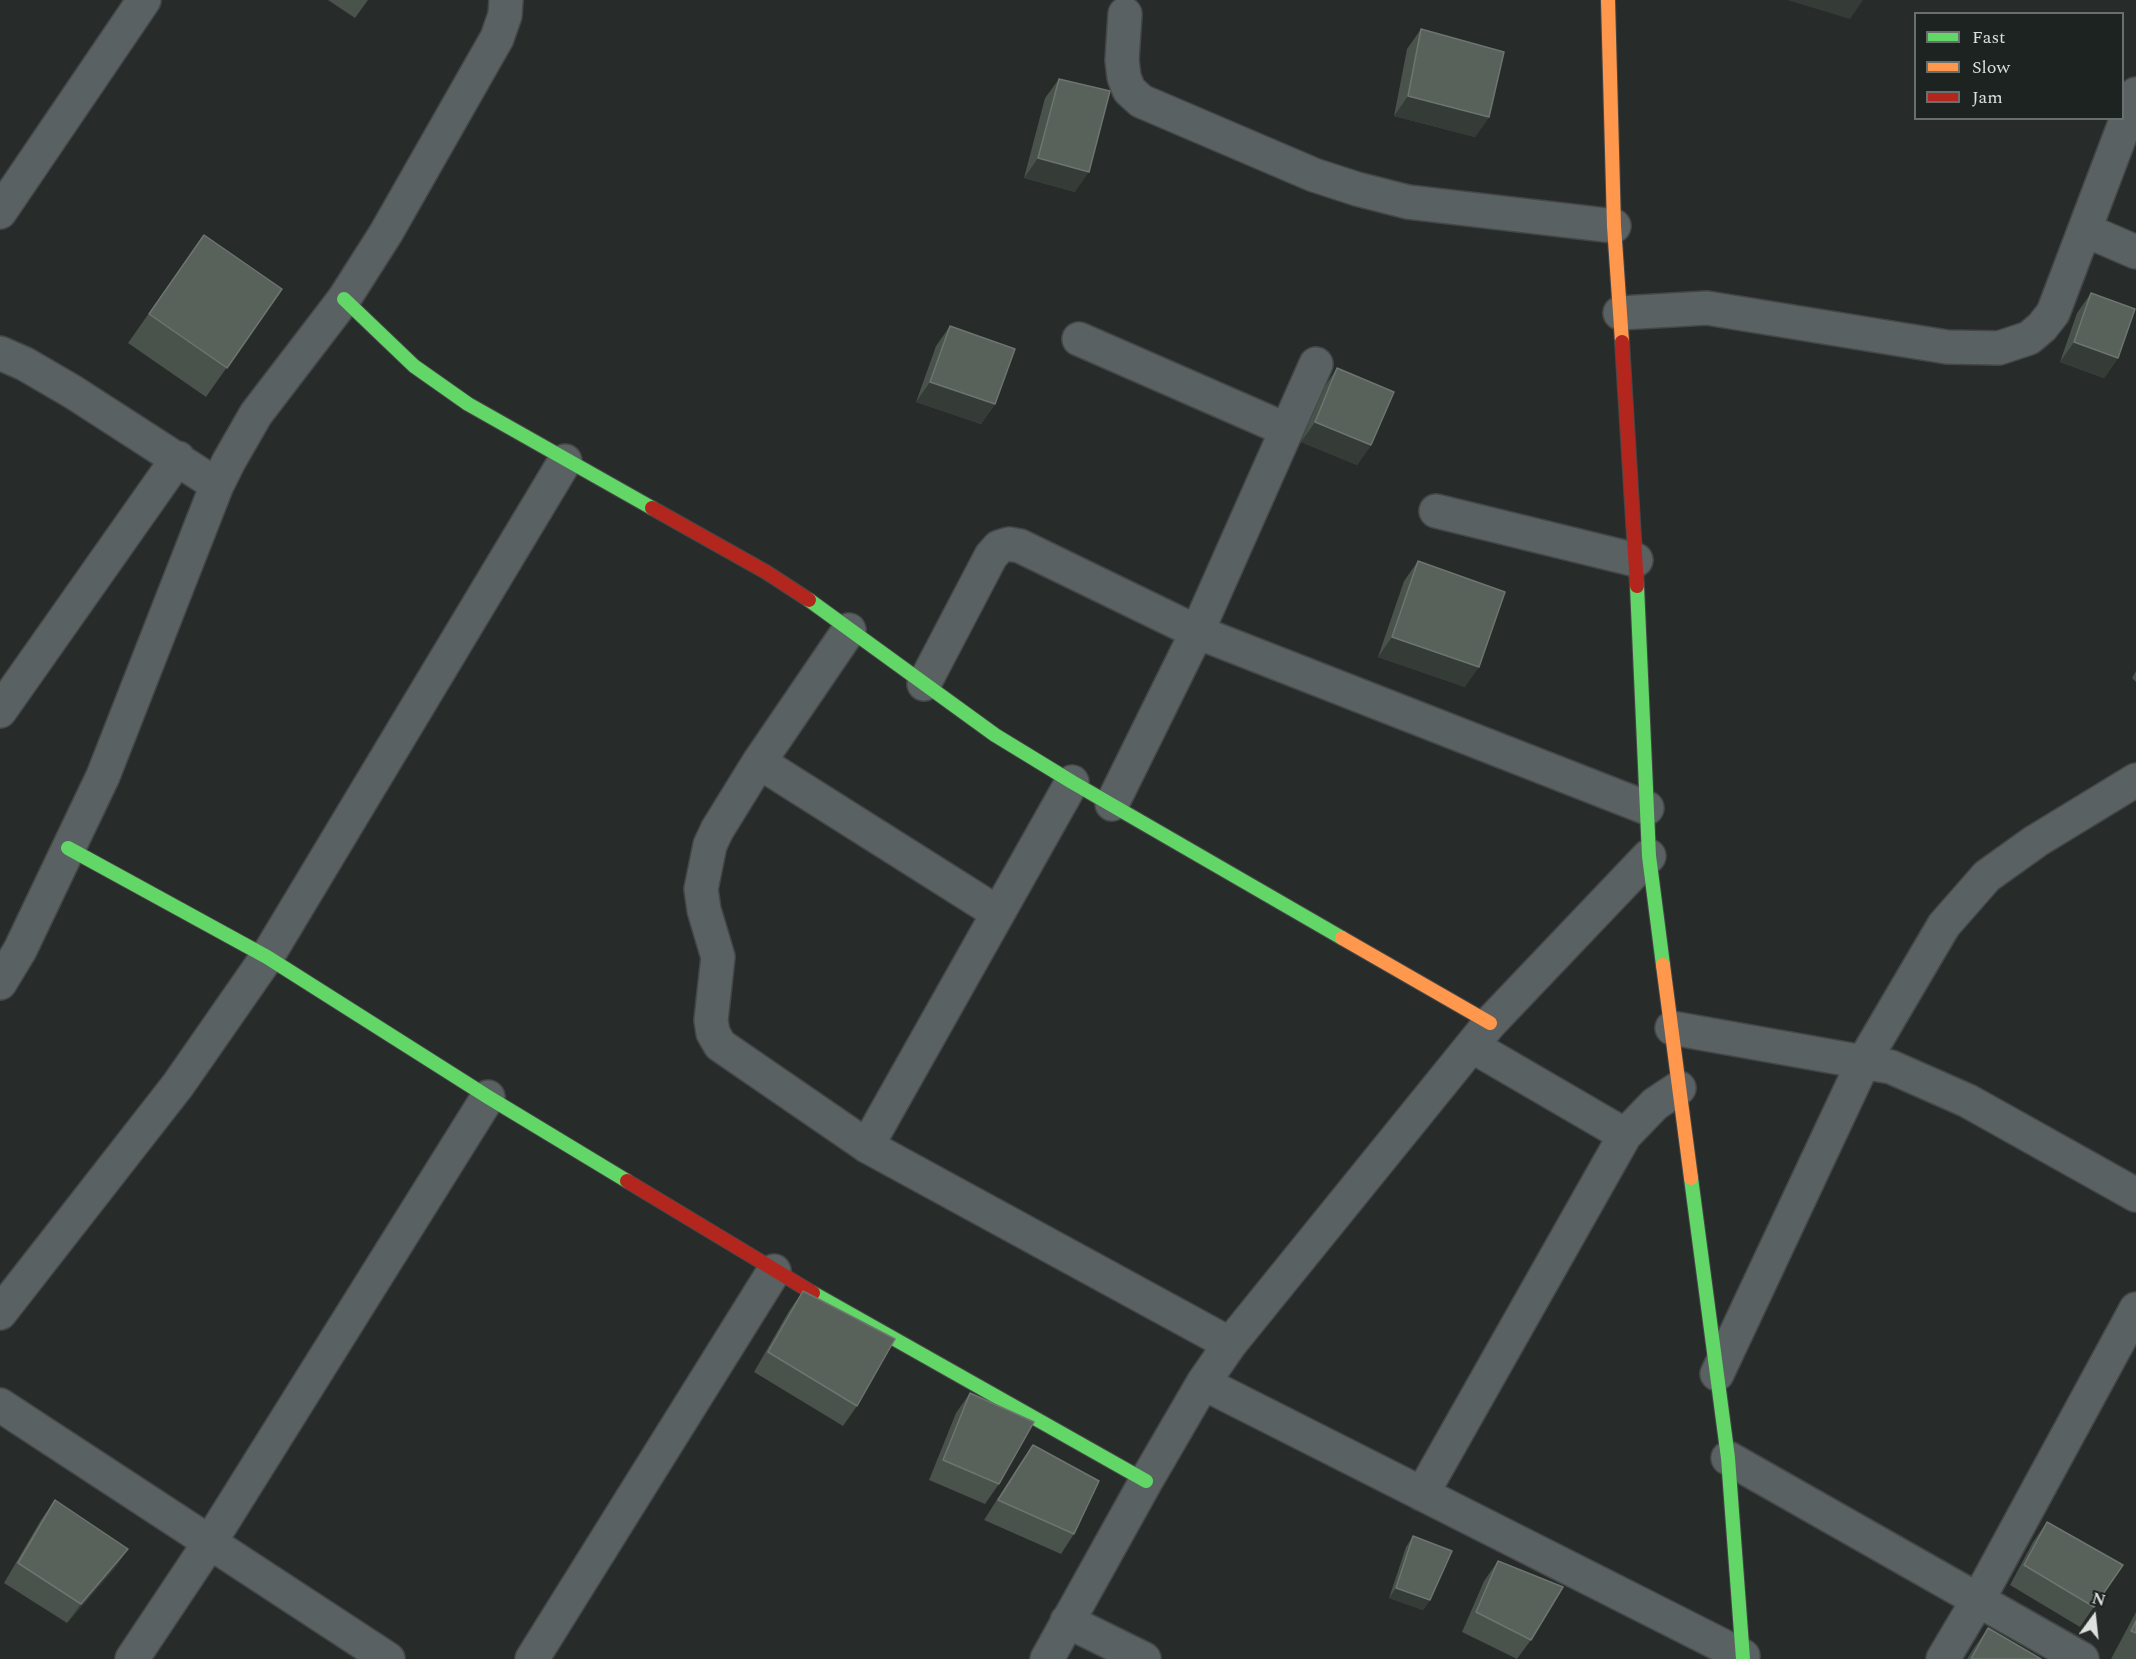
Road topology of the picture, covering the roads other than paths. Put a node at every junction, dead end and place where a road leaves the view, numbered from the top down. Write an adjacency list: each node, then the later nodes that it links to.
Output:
1 (144, 0): 6 (street)
2 (506, 0): 10 (street)
3 (1608, 0): 7 (street)
4 (1125, 14): 7 (street)
5 (2136, 94): 8 (street)
6 (0, 212)
7 (1614, 226): 11 (street)
8 (2085, 230): 9 (street); 11 (street)
9 (2136, 252)
10 (344, 299): 17 (street); 18 (street)
11 (1620, 313): 20 (street)
12 (1079, 339): 15 (street)
13 (0, 352): 16 (street)
14 (1316, 364): 15 (street)
15 (1287, 430): 22 (street)
16 (178, 458): 18 (street); 24 (street)
17 (565, 460): 21 (street); 33 (street)
18 (217, 485): 30 (street)
19 (1436, 511): 20 (street)
20 (1636, 560): 29 (street)
21 (849, 630): 23 (street); 25 (street)
22 (1197, 632): 23 (street); 28 (street); 29 (street)
23 (924, 684): 27 (street)
24 (0, 711)
25 (759, 762): 32 (street); 41 (street)
26 (2136, 780): 37 (street)
27 (1072, 782): 28 (street); 32 (street)
28 (1112, 804): 36 (street)
29 (1647, 808): 31 (street)
30 (68, 848): 33 (street); 34 (street)
31 (1649, 856): 35 (street); 36 (street)
32 (998, 913): 41 (street)
33 (267, 957): 39 (street); 44 (street)
34 (0, 983)
35 (1672, 1028): 37 (street); 38 (street)
36 (1481, 1034): 40 (street); 46 (street)
37 (1864, 1061): 42 (street); 47 (street)
38 (1679, 1088): 40 (street); 47 (street)
39 (488, 1097): 43 (street); 53 (street)
40 (1625, 1135): 52 (street)
41 (867, 1146): 46 (street)
42 (2136, 1196)
43 (774, 1271): 51 (street); 59 (street)
44 (3, 1301)
45 (2136, 1309): 54 (street)
46 (1230, 1344): 48 (street)
47 (1717, 1374): 50 (street)
48 (1203, 1383): 51 (street); 52 (street)
49 (0, 1405): 53 (street)
50 (1728, 1458): 54 (street); 56 (street)
51 (1146, 1481): 55 (street)
52 (1422, 1494): 56 (street)
53 (210, 1542): 57 (street); 58 (street)
54 (1978, 1600): 62 (street); 63 (street)
55 (1067, 1621): 60 (street); 61 (street)
56 (1743, 1658)
57 (132, 1659)
58 (388, 1659)
59 (532, 1659)
60 (1047, 1659)
61 (1144, 1659)
62 (1943, 1659)
63 (2082, 1659)

